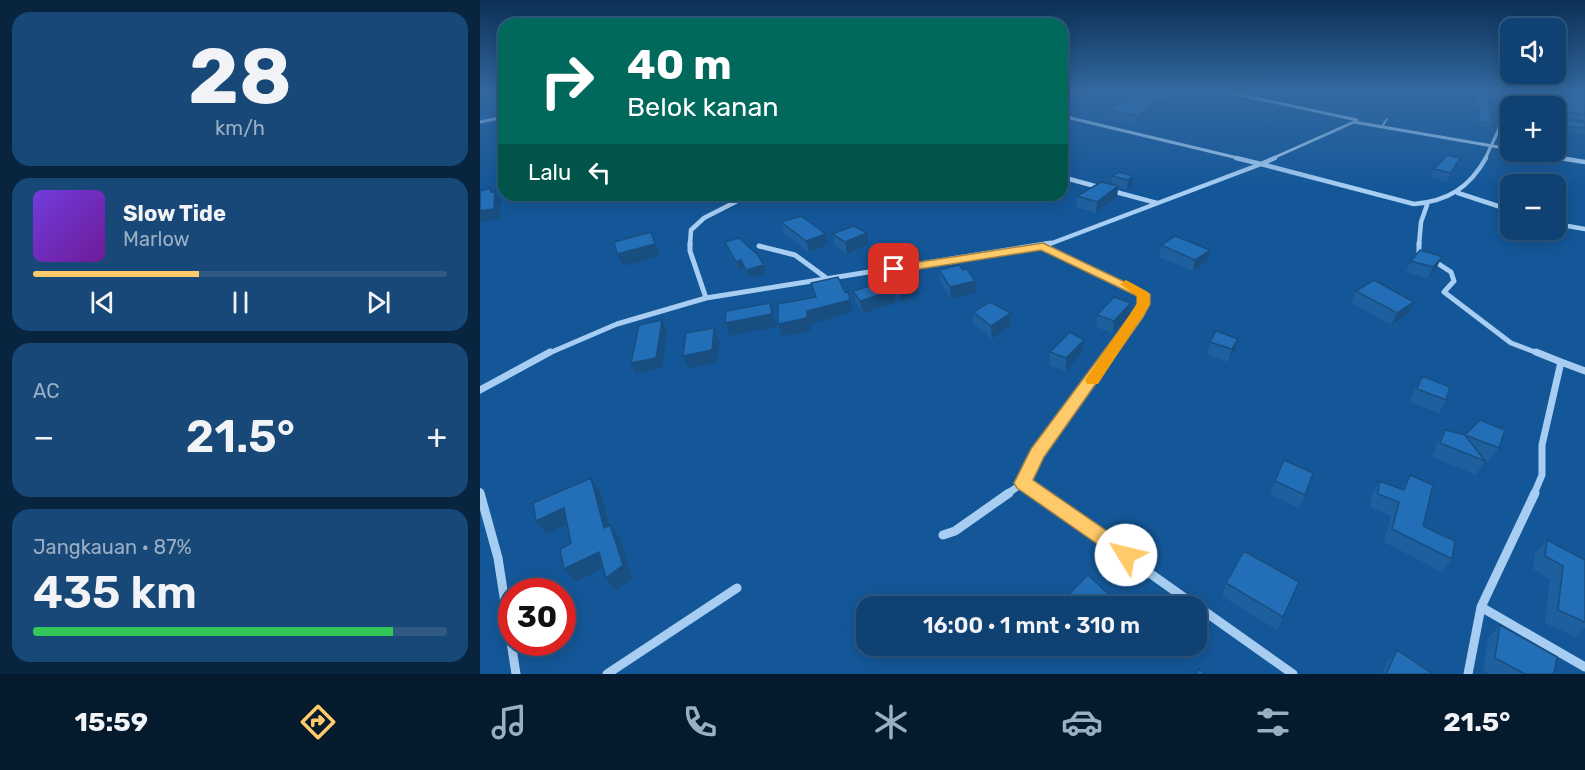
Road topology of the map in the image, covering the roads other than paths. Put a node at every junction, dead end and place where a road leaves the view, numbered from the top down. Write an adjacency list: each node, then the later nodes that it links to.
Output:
1 (1093, 123): 10 (street)
2 (1347, 123): 10 (street)
3 (1373, 123): 4 (street)
4 (1383, 125): 6 (street)
5 (1500, 129): 6 (street)
6 (1492, 146): 7 (street); 12 (street)
7 (1500, 147)
8 (1566, 159): 9 (street)
9 (1585, 162)
10 (1261, 164): 14 (street); 15 (street)
11 (1068, 179): 14 (street)
12 (1458, 193): 15 (street); 16 (street)
13 (737, 201): 22 (street)
14 (1157, 203): 20 (street)
15 (1426, 205): 23 (street)
16 (1500, 207)
17 (1566, 226): 18 (street)
18 (1585, 229)
19 (759, 246): 21 (street)
20 (1043, 246): 21 (street); 26 (street)
21 (829, 280): 22 (street)
22 (706, 298): 25 (street)
23 (1561, 362): 24 (street); 31 (street)
24 (1585, 371)
25 (480, 390)
26 (1023, 483): 28 (street); 30 (street)
27 (480, 492): 34 (street)
28 (944, 535)
29 (736, 588): 35 (street)
30 (1183, 596)
31 (1482, 607): 33 (street); 37 (street)
32 (1207, 613): 36 (street)
33 (1585, 667)
34 (516, 674)
35 (607, 674)
36 (1293, 674)
37 (1468, 674)

